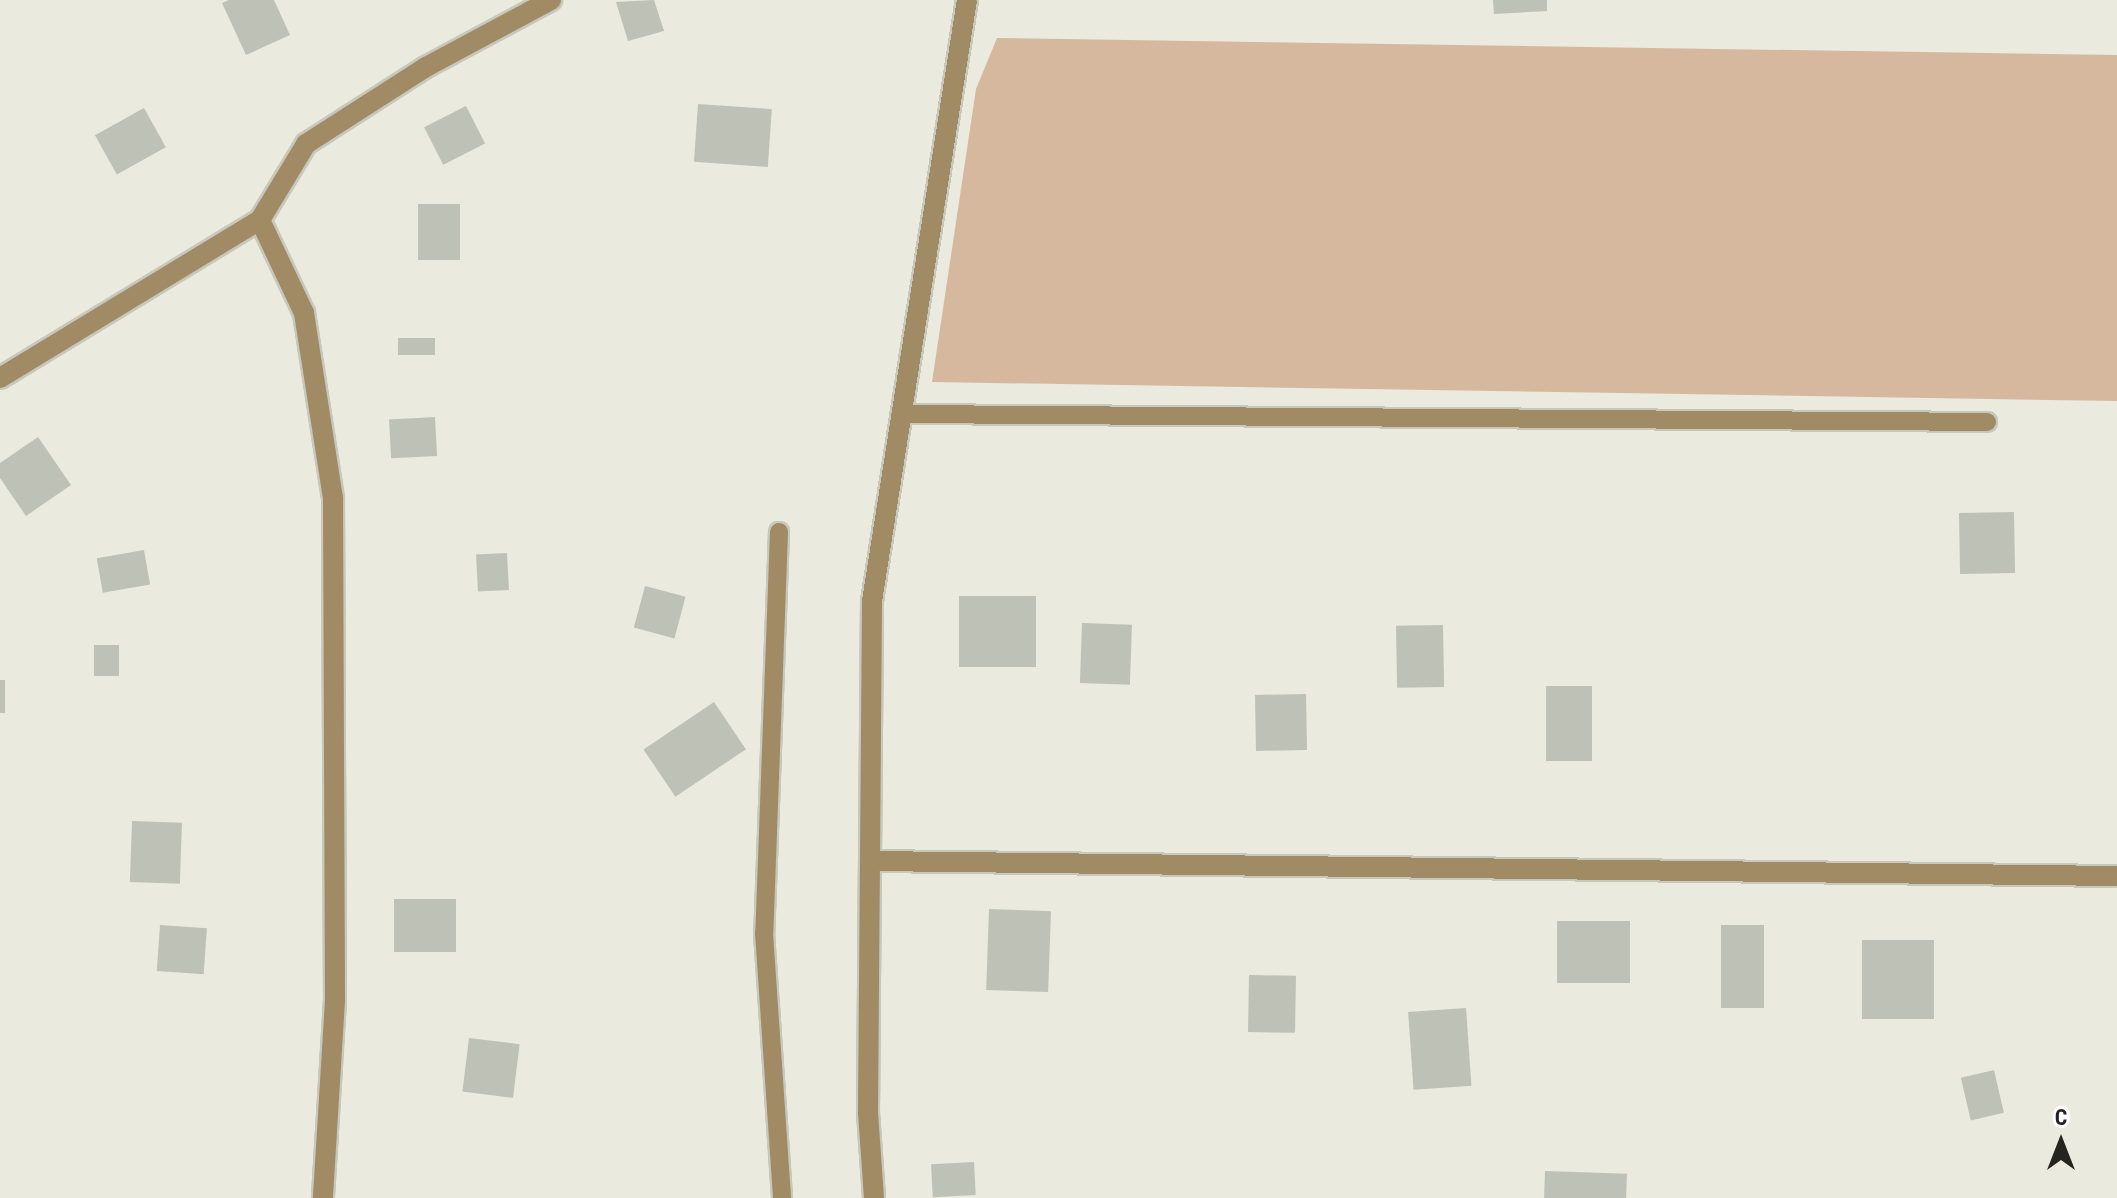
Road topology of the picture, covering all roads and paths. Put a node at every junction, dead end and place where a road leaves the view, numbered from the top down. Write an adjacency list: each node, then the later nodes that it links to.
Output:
1 (551, 0): 3 (street)
2 (967, 0): 5 (street)
3 (260, 220): 4 (street); 10 (street)
4 (0, 378)
5 (904, 414): 6 (lane); 8 (street)
6 (1987, 422)
7 (779, 532): 11 (lane)
8 (871, 861): 9 (street); 12 (street)
9 (2117, 876)
10 (323, 1198)
11 (782, 1198)
12 (874, 1198)

